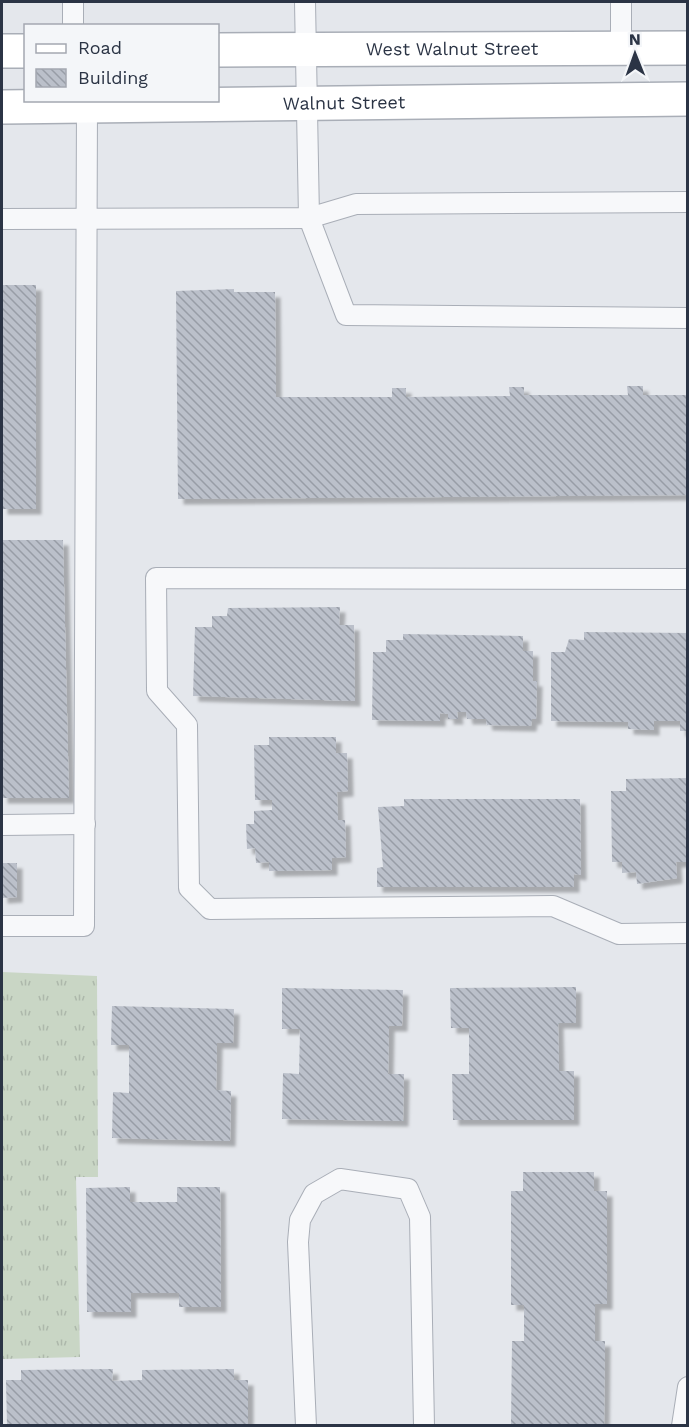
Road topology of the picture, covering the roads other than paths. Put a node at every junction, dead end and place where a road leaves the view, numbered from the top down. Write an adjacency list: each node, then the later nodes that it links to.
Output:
1 (73, 2): 4 (lane)
2 (305, 2): 8 (lane)
3 (621, 2): 6 (lane)
4 (73, 24)
5 (687, 48): 6 (main road, West Walnut Street)
6 (621, 49): 8 (main road, West Walnut Street)
7 (219, 50): 8 (main road, West Walnut Street)
8 (306, 50): 12 (lane)
9 (2, 51): 10 (main road)
10 (24, 51)
11 (687, 99): 12 (main road, Walnut Street)
12 (306, 103): 13 (main road, Walnut Street); 16 (lane)
13 (87, 106): 14 (main road, Walnut Street); 18 (lane)
14 (2, 107)
15 (687, 202): 16 (lane)
16 (309, 218): 18 (lane); 19 (lane)
17 (2, 219): 18 (lane)
18 (87, 219): 21 (lane)
19 (687, 318)
20 (687, 579): 24 (lane)
21 (85, 824): 22 (lane); 23 (lane)
22 (2, 825)
23 (2, 926)
24 (687, 933)
25 (687, 1387): 28 (lane)
26 (306, 1425): 27 (lane)
27 (424, 1425)
28 (682, 1425)

